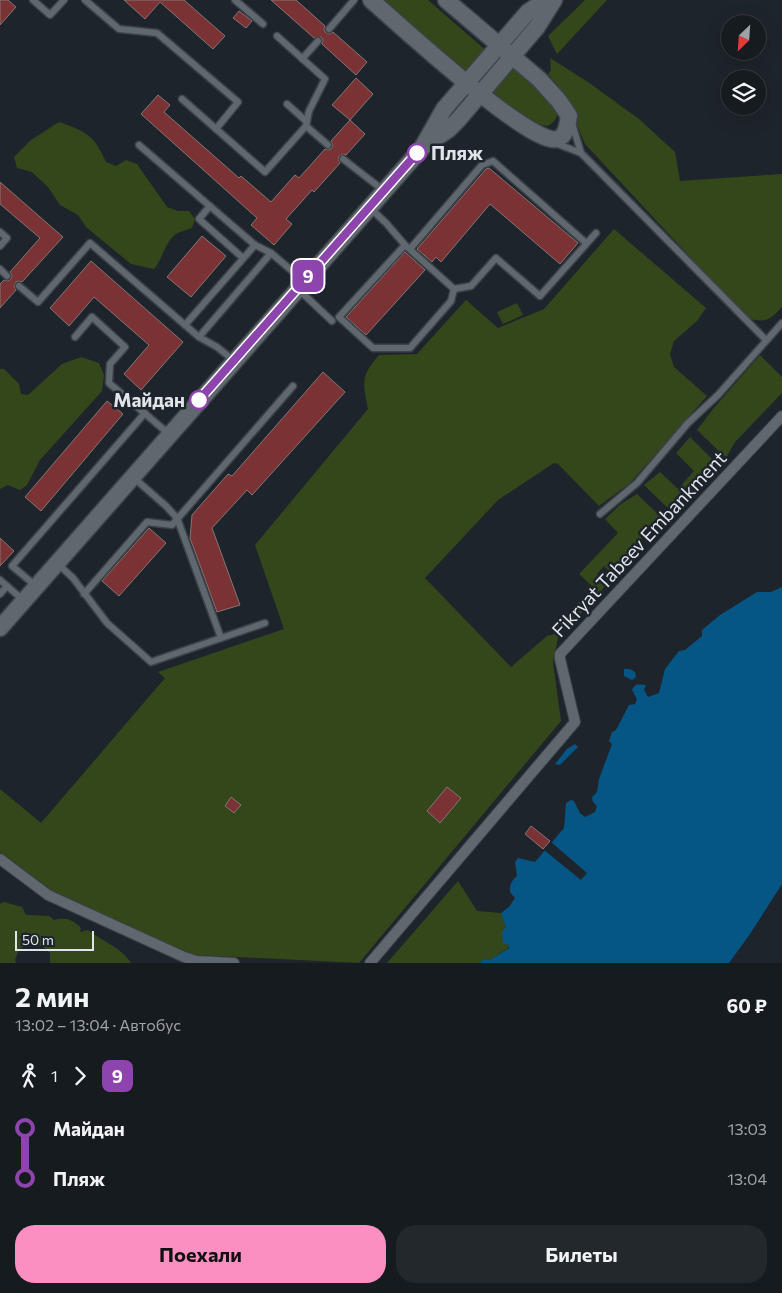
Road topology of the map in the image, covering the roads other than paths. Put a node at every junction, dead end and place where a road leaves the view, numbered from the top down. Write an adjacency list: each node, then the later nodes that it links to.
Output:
1 (33, 0): 2 (lane)
2 (64, 0)
3 (85, 0): 22 (lane)
4 (235, 0): 10 (lane)
5 (354, 0): 11 (lane)
6 (371, 0): 17 (street)
7 (446, 0): 14 (street)
8 (546, 0): 14 (street)
9 (554, 0): 15 (street)
10 (263, 24)
11 (329, 29)
12 (276, 36): 16 (lane)
13 (318, 41): 16 (lane)
14 (499, 46): 15 (street); 17 (street)
15 (513, 57): 17 (street); 20 (street)
16 (302, 59): 21 (lane)
17 (474, 88): 23 (street); 28 (street)
18 (182, 99): 22 (lane)
19 (287, 104): 21 (lane)
20 (569, 116): 23 (street); 26 (lane)
21 (307, 124): 22 (lane); 25 (lane)
22 (216, 129)
23 (547, 139): 26 (lane)
24 (139, 145): 29 (lane)
25 (328, 145)
26 (581, 153): 49 (lane)
27 (344, 158): 28 (lane)
28 (383, 190): 30 (street)
29 (210, 206): 34 (lane); 38 (lane)
30 (369, 207): 36 (lane); 41 (street)
31 (0, 232): 35 (lane)
32 (596, 232): 33 (lane)
33 (586, 243): 36 (lane); 43 (lane)
34 (255, 245): 37 (lane); 38 (lane)
35 (0, 246)
36 (408, 247): 43 (lane); 43 (lane)
37 (271, 253): 41 (lane); 48 (lane)
38 (243, 258): 46 (lane)
39 (0, 270): 40 (lane)
40 (7, 276)
41 (301, 285): 44 (lane); 50 (street)
42 (19, 286): 46 (lane)
43 (454, 289)
44 (332, 320)
45 (782, 323): 49 (lane)
46 (185, 325): 48 (lane)
47 (75, 337): 52 (lane)
48 (199, 338): 50 (lane)
49 (766, 340): 56 (lane)
50 (234, 361): 54 (street)
51 (293, 386): 57 (lane)
52 (145, 413): 54 (lane); 61 (lane)
53 (782, 416): 71 (street, Fikryat Tabeev Embankment)
54 (170, 435): 55 (street)
55 (133, 477): 57 (lane); 58 (street)
56 (600, 514)
57 (177, 518): 63 (lane); 67 (lane)
58 (57, 564): 61 (street); 63 (lane)
59 (0, 580): 60 (lane)
60 (7, 586): 62 (lane); 64 (lane)
61 (37, 586): 64 (street)
62 (0, 594)
63 (84, 594): 67 (lane)
64 (24, 601): 66 (street)
65 (265, 623): 67 (lane)
66 (0, 628)
67 (221, 638)
68 (0, 859): 69 (street)
69 (195, 962): 70 (street)
70 (234, 963)
71 (370, 963)

